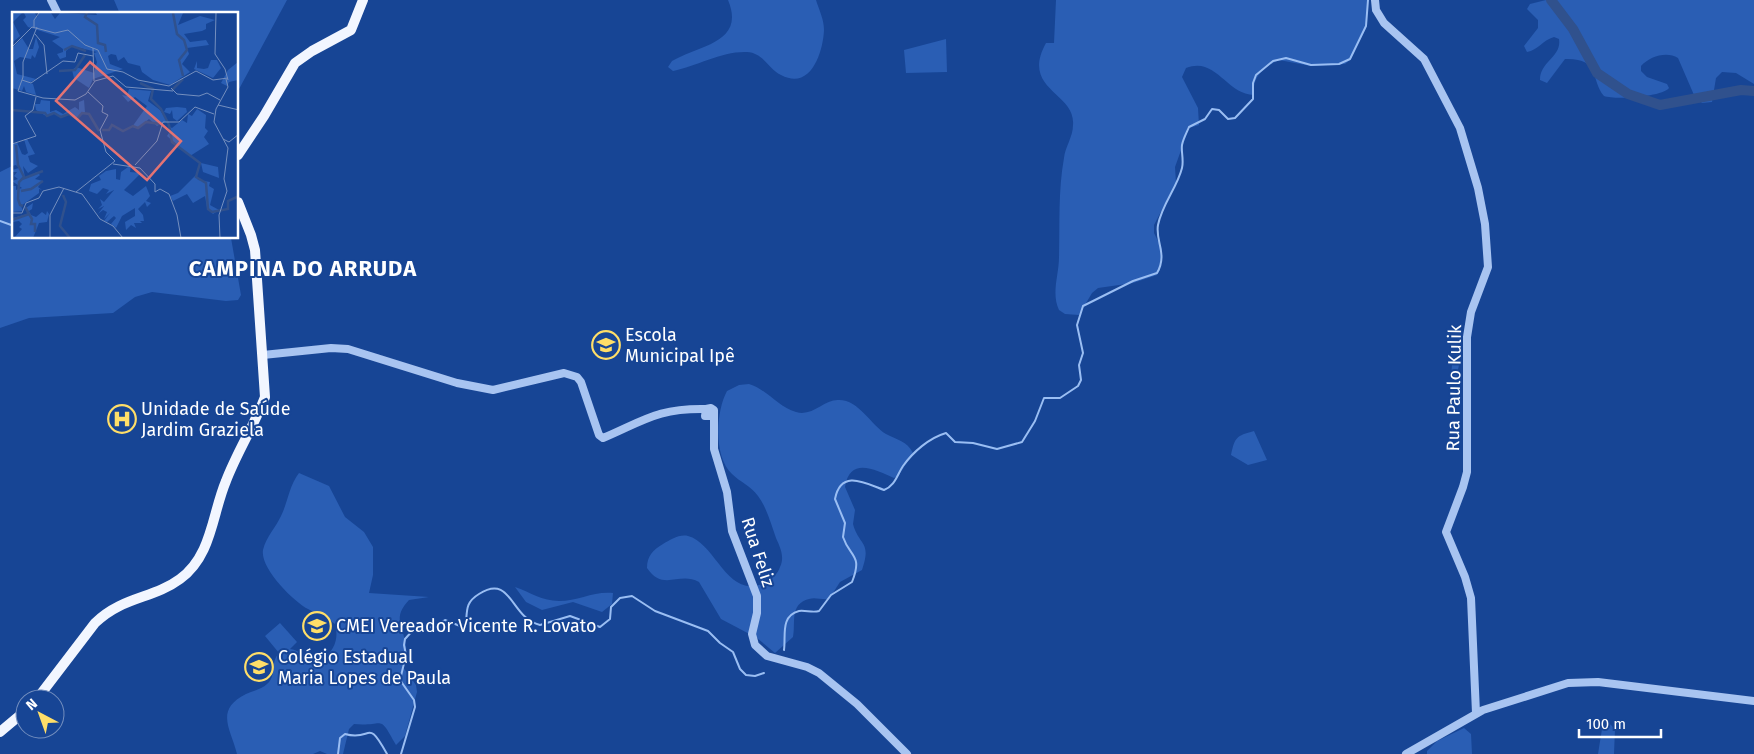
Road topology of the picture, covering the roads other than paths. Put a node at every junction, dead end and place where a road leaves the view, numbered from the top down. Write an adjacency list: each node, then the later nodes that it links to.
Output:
1 (51, 0): 4 (street)
2 (363, 0): 5 (main road)
3 (1374, 0): 10 (street, Rua Paulo Kulik)
4 (57, 12)
5 (239, 154)
6 (239, 205): 7 (main road)
7 (263, 355): 8 (main road); 13 (street, Rua Feliz)
8 (45, 689)
9 (1754, 701): 10 (street)
10 (1476, 713): 14 (street)
11 (15, 719): 12 (main road)
12 (0, 732)
13 (907, 754)
14 (1406, 754)

